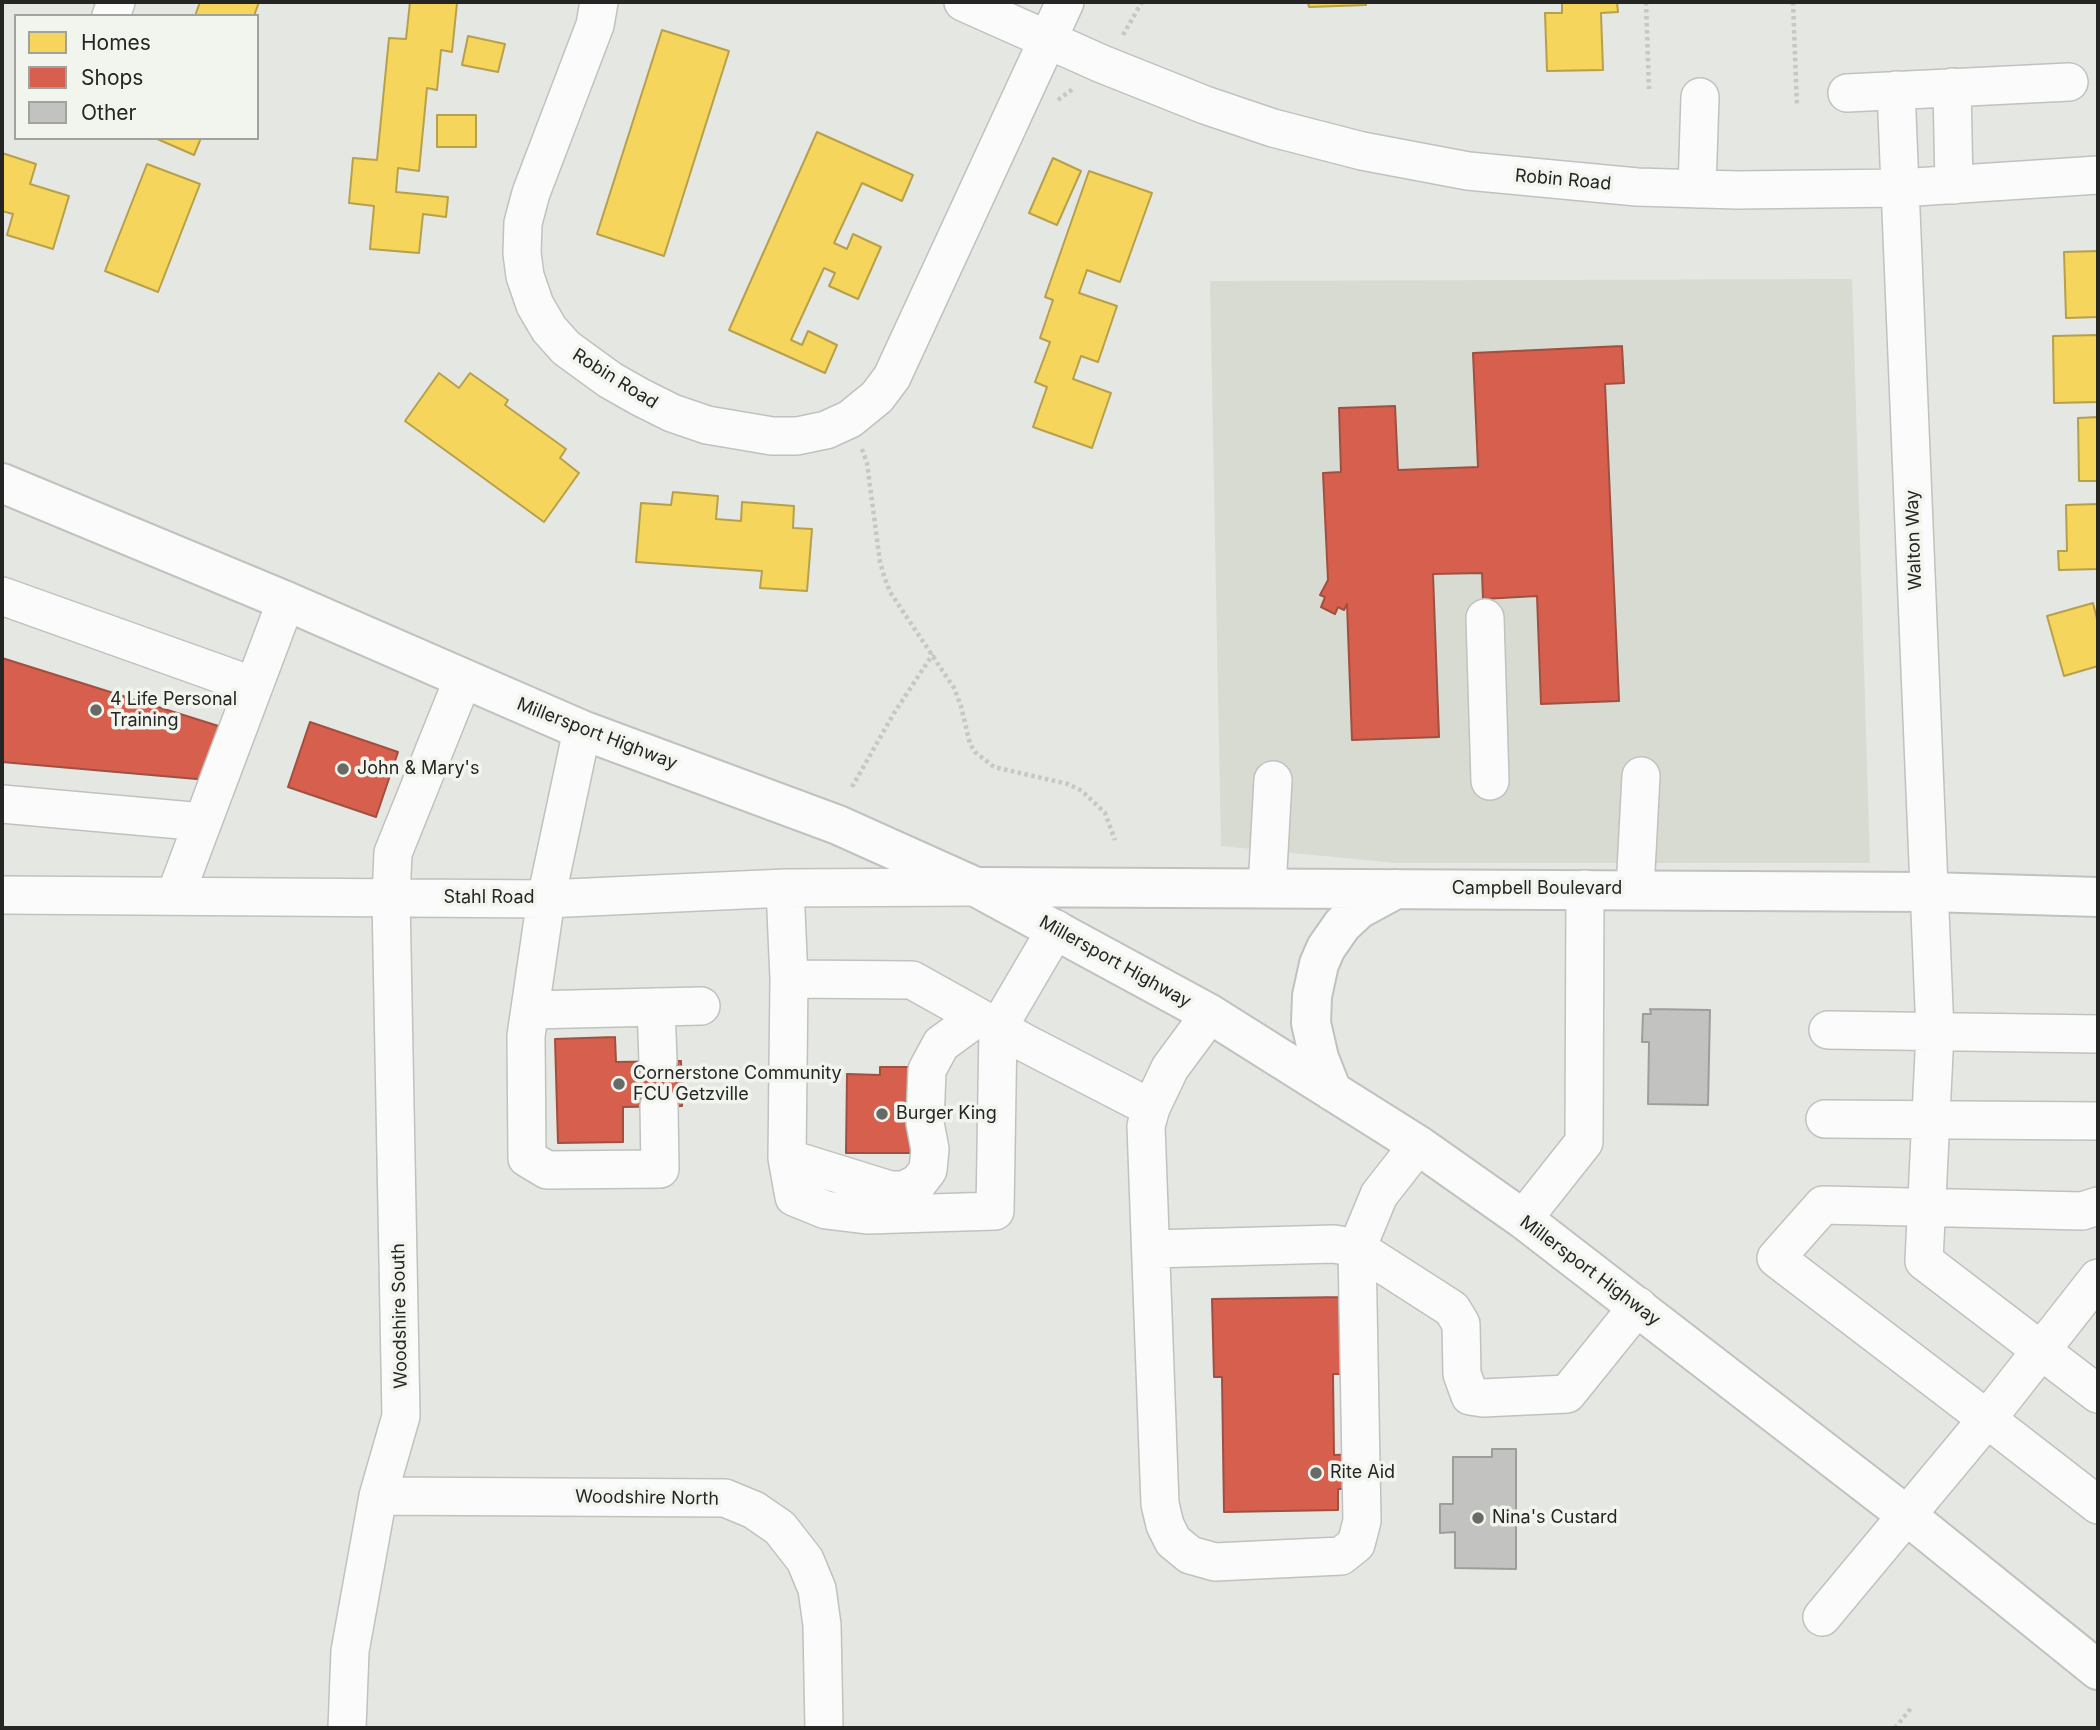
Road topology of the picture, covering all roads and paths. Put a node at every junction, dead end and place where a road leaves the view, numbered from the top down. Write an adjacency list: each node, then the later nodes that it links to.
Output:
1 (600, 2): 20 (street, Robin Road)
2 (962, 2): 8 (street, Robin Road)
3 (1065, 2): 8 (street)
4 (1142, 2): 7 (path)
5 (1646, 2): 11 (path)
6 (1793, 2): 15 (path)
7 (1123, 35)
8 (1048, 40): 19 (street, Robin Road); 20 (street, Robin Road)
9 (2069, 82): 10 (street)
10 (1952, 88): 12 (street); 17 (street)
11 (1649, 89)
12 (1896, 90): 13 (street); 18 (street, Walton Way)
13 (1847, 93)
14 (1700, 97): 19 (street)
15 (1797, 106)
16 (2098, 175): 17 (street, Robin Road)
17 (1954, 185): 18 (street, Robin Road)
18 (1900, 188): 19 (street, Robin Road); 42 (street, Walton Way)
19 (1697, 189)
20 (850, 419): 25 (path)
21 (2, 483): 23 (main road, Millersport Highway)
22 (2, 596): 27 (street)
23 (286, 601): 26 (main road, Millersport Highway); 27 (street)
24 (1485, 618): 31 (street)
25 (933, 654): 32 (path); 35 (path)
26 (463, 679): 28 (main road, Millersport Highway); 46 (street, Woodshire South)
27 (254, 686): 34 (street)
28 (582, 730): 36 (main road, Millersport Highway); 47 (street)
29 (1641, 776): 41 (street)
30 (1273, 780): 38 (street)
31 (1490, 781)
32 (852, 787)
33 (2, 804): 34 (street)
34 (204, 822): 44 (street)
35 (1115, 840)
36 (976, 887): 37 (street, Stahl Road); 38 (main road, Campbell Boulevard); 48 (main road, Millersport Highway)
37 (785, 888): 47 (street, Stahl Road); 49 (street)
38 (1267, 888): 39 (main road, Campbell Boulevard)
39 (1396, 889): 40 (main road, Campbell Boulevard); 59 (main road)
40 (1585, 890): 41 (main road, Campbell Boulevard); 69 (street)
41 (1635, 890): 42 (main road, Campbell Boulevard)
42 (1929, 892): 45 (main road, Campbell Boulevard); 56 (street, Walton Way)
43 (2, 895): 44 (street, Stahl Road)
44 (176, 896): 46 (street, Stahl Road)
45 (2098, 897)
46 (391, 898): 47 (street, Stahl Road); 77 (street, Woodshire South)
47 (546, 899): 52 (street)
48 (1056, 929): 53 (main road, Millersport Highway); 54 (street)
49 (789, 979): 54 (street); 66 (street)
50 (701, 1006): 51 (street)
51 (656, 1007): 52 (street); 58 (street)
52 (530, 1010): 60 (street)
53 (1210, 1014): 59 (main road, Millersport Highway); 61 (street)
54 (988, 1022): 61 (street); 66 (street); 66 (street)
55 (1828, 1030): 56 (street)
56 (1935, 1032): 57 (street); 63 (street, Walton Way)
57 (2098, 1034)
58 (657, 1061)
59 (1332, 1091): 65 (main road, Millersport Highway)
60 (659, 1106)
61 (1151, 1108): 71 (street)
62 (1825, 1119): 63 (street)
63 (1931, 1121): 64 (street); 68 (street, Walton Way)
64 (2098, 1121)
65 (1418, 1145): 69 (main road, Millersport Highway); 70 (street)
66 (787, 1158)
67 (2098, 1206): 68 (street)
68 (1927, 1207): 74 (street, Walton Way); 76 (street)
69 (1523, 1219): 73 (main road, Millersport Highway)
70 (1357, 1248): 71 (street); 71 (street); 73 (street)
71 (1151, 1250)
72 (2098, 1278): 74 (street)
73 (1638, 1306): 79 (main road, Millersport Highway)
74 (2040, 1349): 75 (street); 76 (street)
75 (2098, 1394)
76 (1987, 1419): 78 (street); 79 (street)
77 (378, 1496): 83 (street, Woodshire South); 84 (street, Woodshire North)
78 (2098, 1505)
79 (1906, 1514): 80 (street); 81 (main road, Millersport Highway)
80 (1822, 1617)
81 (2098, 1670)
82 (1912, 1707): 85 (path)
83 (347, 1728)
84 (824, 1728)
85 (1895, 1728)

